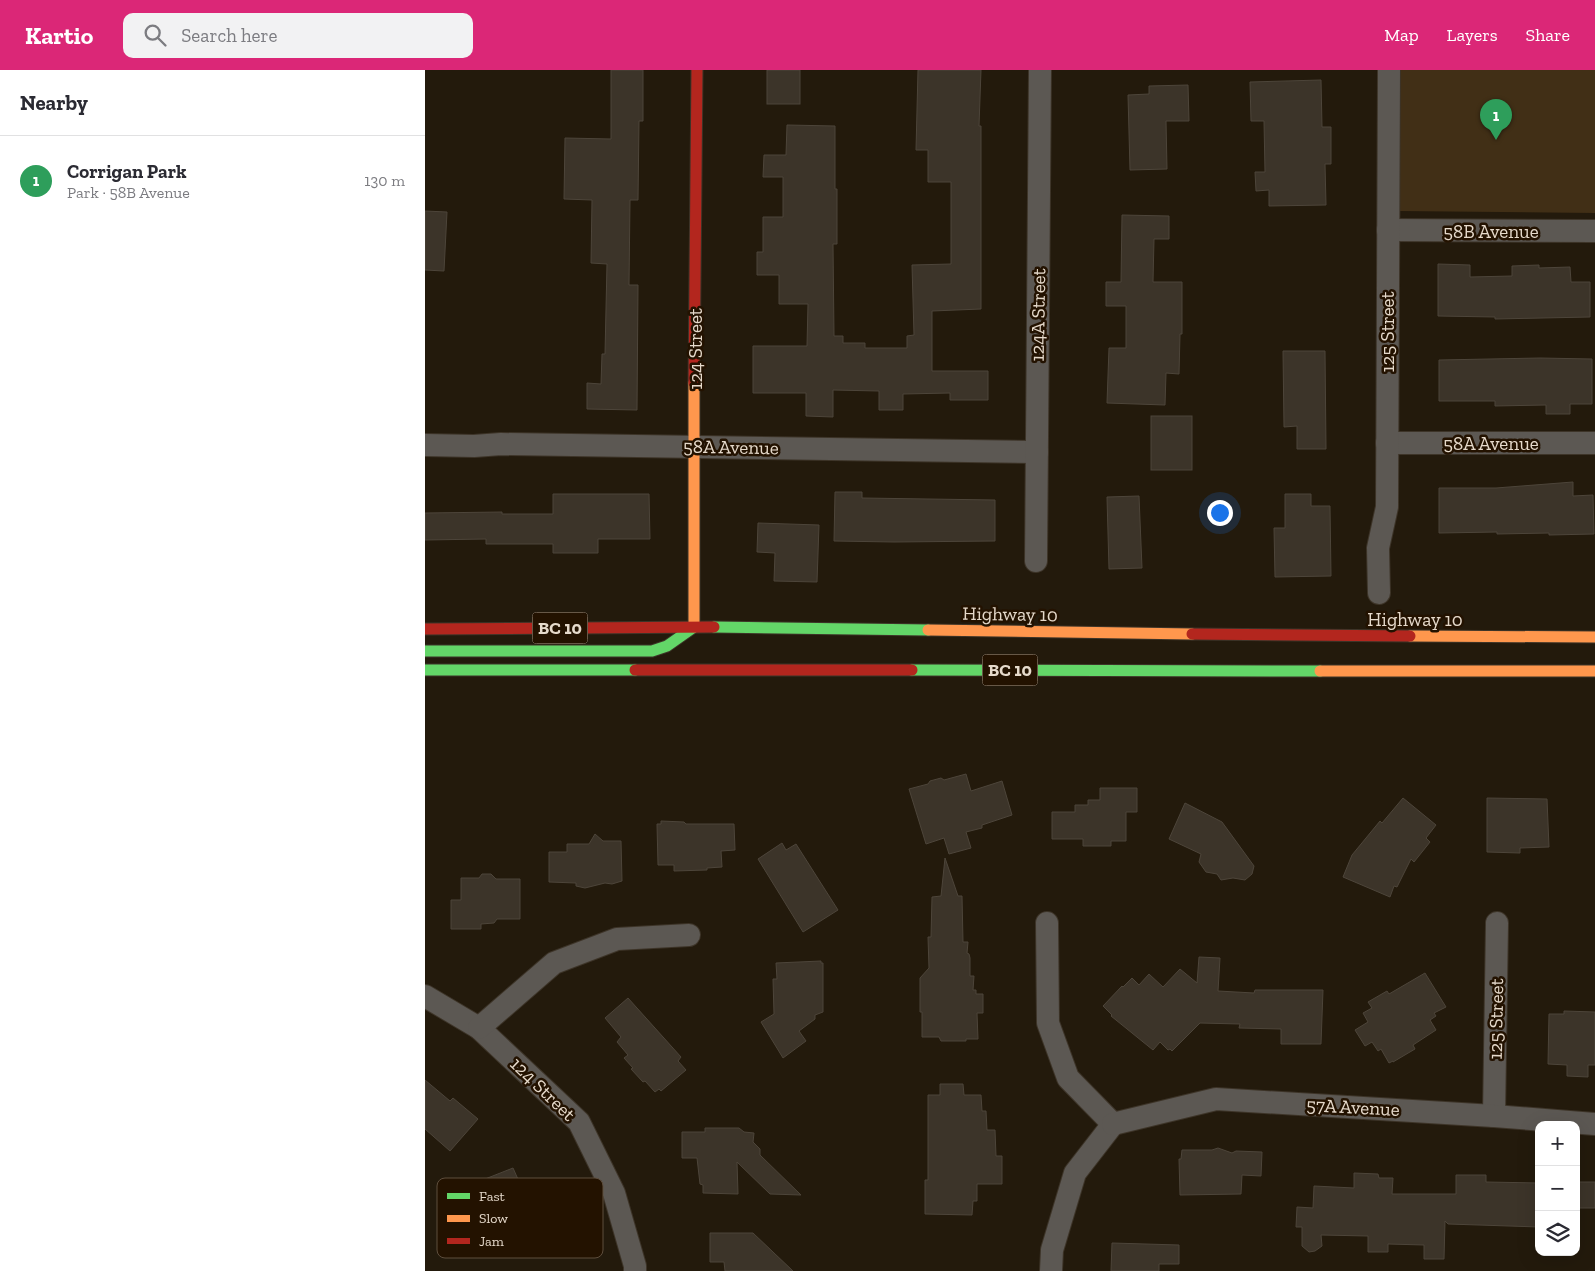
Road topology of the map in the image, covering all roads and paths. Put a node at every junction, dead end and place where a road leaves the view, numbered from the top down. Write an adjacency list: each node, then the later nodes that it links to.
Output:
1 (697, 70): 9 (main road, 124 Street)
2 (1040, 70): 10 (street, 124A Street)
3 (1389, 70): 4 (street, 125 Street)
4 (1388, 230): 5 (street, 58B Avenue); 6 (street, 125 Street)
5 (1595, 231)
6 (1387, 443): 7 (street, 58A Avenue); 12 (street, 125 Street)
7 (1595, 443)
8 (425, 445): 9 (street, 58A Avenue)
9 (694, 446): 10 (street, 58A Avenue); 13 (main road, 124 Street)
10 (1037, 452): 11 (street, 124A Street)
11 (1036, 561)
12 (1379, 593)
13 (694, 627): 14 (main road, Highway 10 / BC 10); 15 (main road, Highway 10 / BC 10); 16 (main road)
14 (425, 629)
15 (1595, 637)
16 (425, 651)
17 (425, 670): 18 (main road, BC 10)
18 (1595, 670)
19 (1047, 923): 25 (street)
20 (1497, 923): 24 (street, 125 Street)
21 (689, 936): 23 (street)
22 (425, 996): 23 (street)
23 (479, 1028): 27 (street, 124 Street)
24 (1494, 1116): 25 (street, 57A Avenue); 26 (street, 57A Avenue)
25 (1113, 1124): 28 (street)
26 (1595, 1124)
27 (635, 1271)
28 (1051, 1271)

